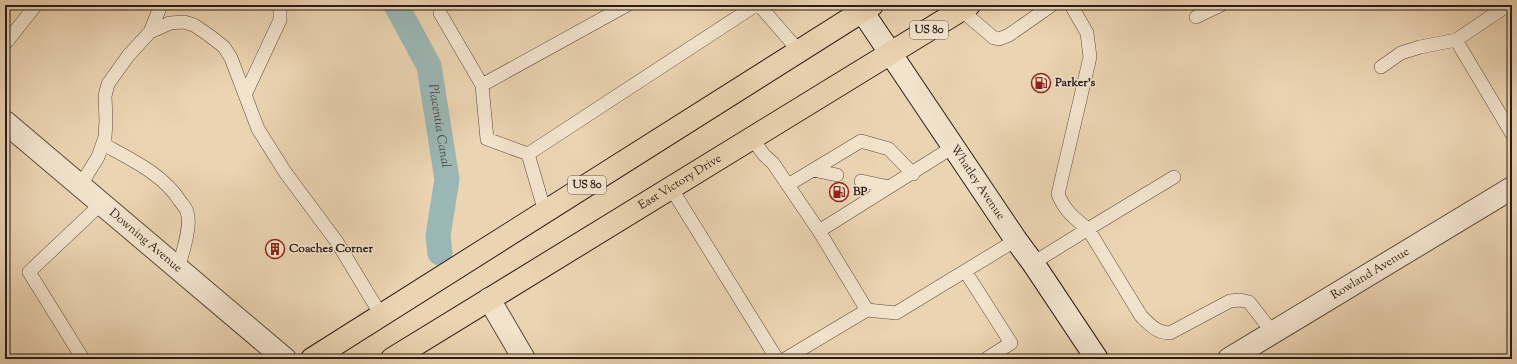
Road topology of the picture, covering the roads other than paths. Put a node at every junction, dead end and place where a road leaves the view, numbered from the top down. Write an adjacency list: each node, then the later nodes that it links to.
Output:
1 (36, 5): 17 (lane)
2 (161, 5): 15 (lane)
3 (280, 5): 22 (lane)
4 (627, 5): 21 (lane)
5 (756, 5): 28 (lane)
6 (759, 5): 18 (lane)
7 (1052, 5): 12 (lane)
8 (1071, 5): 41 (lane)
9 (1221, 5): 14 (lane)
10 (1508, 5): 16 (lane)
11 (864, 7): 18 (main road, US 80); 19 (street, Whatley Avenue)
12 (965, 8): 19 (main road, East Victory Drive / US 80)
13 (440, 13): 21 (lane)
14 (1196, 18)
15 (150, 32): 22 (lane); 26 (lane)
16 (1456, 40): 20 (lane); 24 (lane)
17 (5, 44)
18 (799, 51): 40 (main road, US 80)
19 (890, 54): 25 (main road, East Victory Drive / US 80); 27 (street, Whatley Avenue)
20 (1381, 67)
21 (482, 85): 28 (lane)
22 (245, 94): 49 (lane)
23 (5, 122): 35 (street, Downing Avenue)
24 (1512, 134)
25 (752, 138): 34 (lane); 37 (main road, East Victory Drive / US 80)
26 (103, 144): 35 (lane); 45 (lane)
27 (953, 147): 30 (lane); 43 (street, Whatley Avenue)
28 (528, 154): 40 (lane)
29 (813, 170): 30 (lane); 31 (lane); 34 (lane)
30 (913, 174): 36 (lane)
31 (836, 176)
32 (1174, 177): 41 (lane)
33 (861, 181): 36 (lane)
34 (788, 185): 42 (lane)
35 (80, 186): 39 (street, Downing Avenue)
36 (889, 187): 42 (lane)
37 (671, 188): 47 (main road, East Victory Drive / US 80); 56 (lane)
38 (1512, 188): 50 (street, Rowland Avenue)
39 (102, 204): 45 (street, Downing Avenue); 51 (lane)
40 (545, 212): 49 (main road, US 80)
41 (1088, 229): 44 (lane); 50 (lane)
42 (819, 231): 48 (lane)
43 (1016, 240): 44 (street, Whatley Avenue); 46 (lane)
44 (1033, 263): 59 (street, Whatley Avenue)
45 (178, 269): 52 (street, Downing Avenue)
46 (965, 271): 48 (lane); 58 (lane)
47 (489, 299): 54 (main road, East Victory Drive / US 80); 55 (street)
48 (867, 310): 57 (lane)
49 (381, 315): 53 (main road, US 80)
50 (1273, 332): 60 (street, Rowland Avenue)
51 (83, 359)
52 (285, 359)
53 (312, 359)
54 (392, 359)
55 (524, 359)
56 (777, 359)
57 (785, 359)
58 (986, 359)
59 (1097, 359)
60 (1229, 359)

